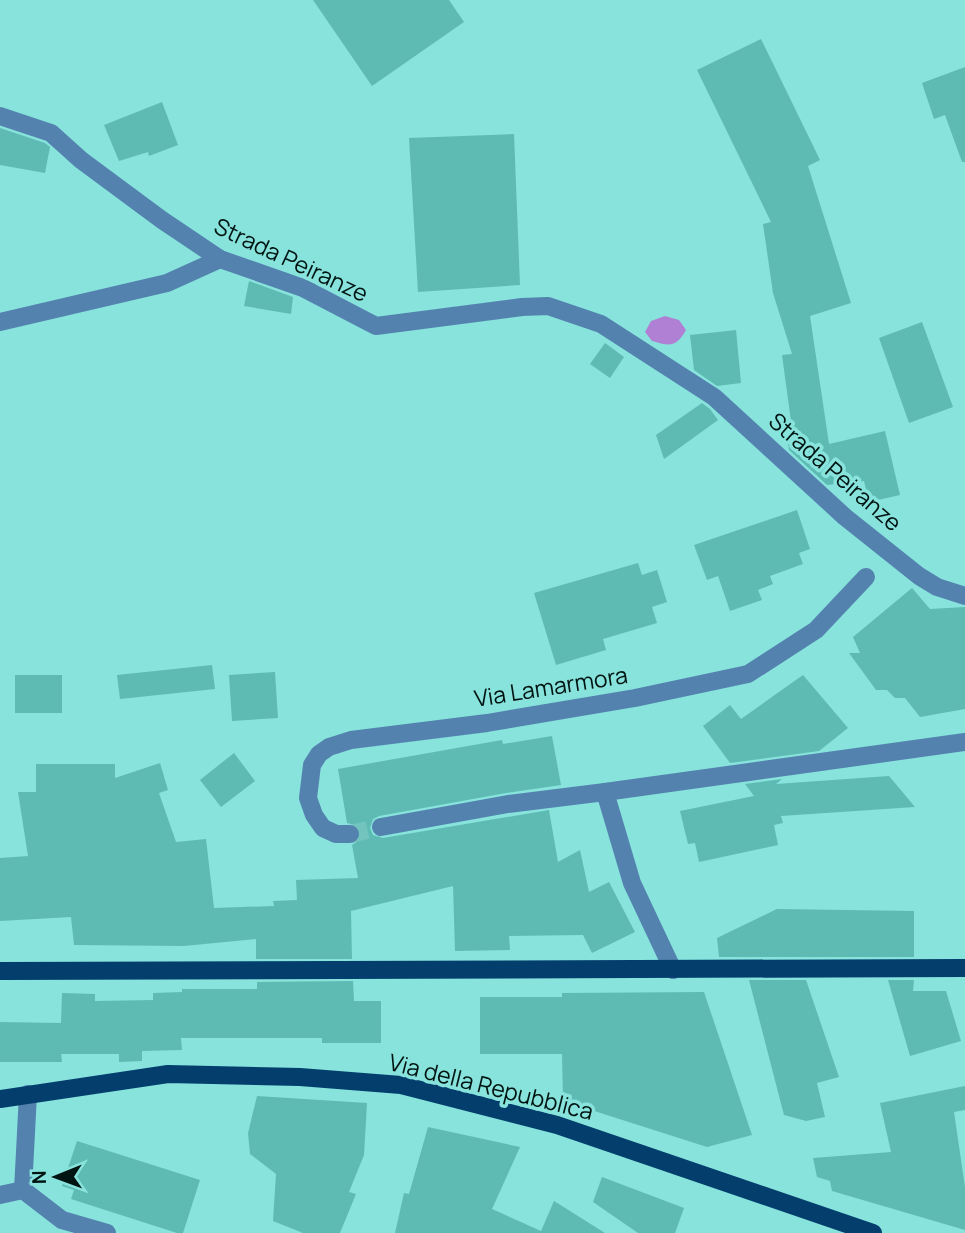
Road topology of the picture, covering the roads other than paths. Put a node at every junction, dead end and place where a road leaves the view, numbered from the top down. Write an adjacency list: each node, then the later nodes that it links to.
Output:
1 (0, 116): 2 (street, Strada Peiranze)
2 (220, 259): 3 (street); 5 (street, Strada Peiranze)
3 (0, 322)
4 (866, 577): 9 (street, Via Lamarmora)
5 (965, 596)
6 (965, 742): 7 (street)
7 (605, 792): 8 (street); 11 (street)
8 (381, 827)
9 (350, 834)
10 (965, 968): 11 (main road)
11 (673, 970): 12 (main road)
12 (0, 971)
13 (28, 1094): 14 (main road, Via della Repubblica); 15 (street); 18 (main road, Via della Repubblica)
14 (0, 1100)
15 (23, 1190): 16 (street); 17 (street)
16 (0, 1195)
17 (107, 1233)
18 (873, 1233)

